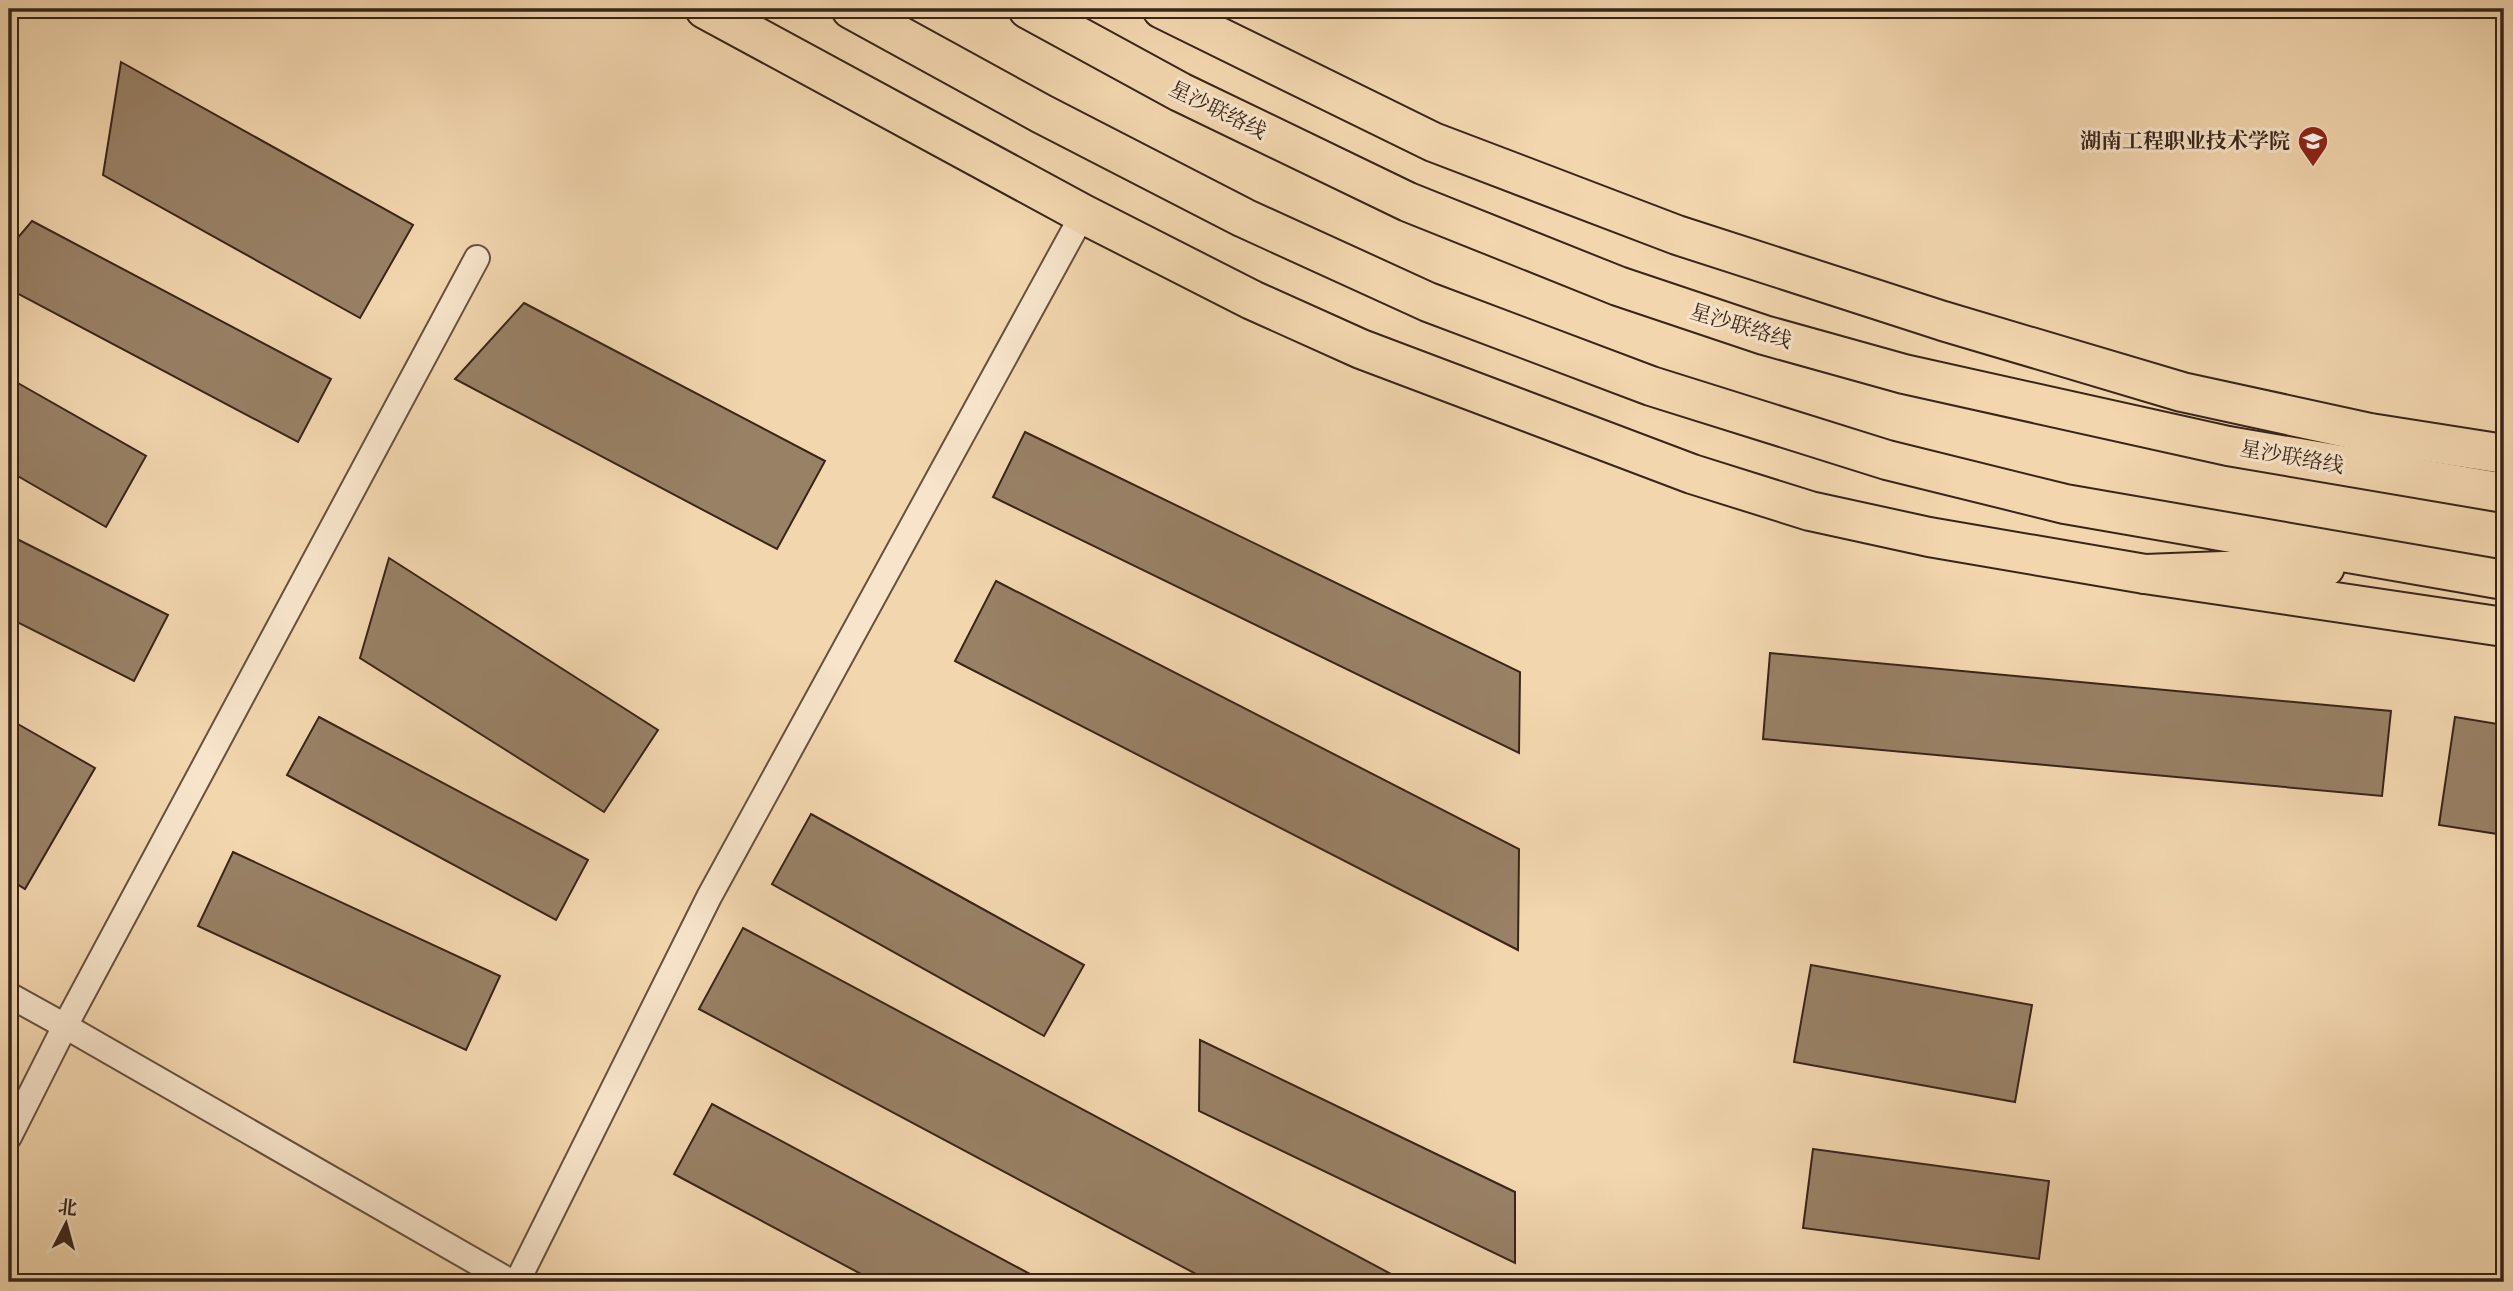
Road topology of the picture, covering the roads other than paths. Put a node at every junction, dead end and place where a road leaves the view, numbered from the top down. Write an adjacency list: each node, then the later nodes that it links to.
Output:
1 (705, 9): 5 (main road)
2 (850, 9): 9 (main road)
3 (1028, 9): 8 (main road, 星沙联络线)
4 (1162, 9): 7 (main road)
5 (1083, 214): 10 (main road); 17 (lane)
6 (477, 258): 14 (lane)
7 (2504, 454)
8 (2504, 493)
9 (2405, 564): 10 (main road); 11 (main road)
10 (2145, 574): 12 (main road)
11 (2504, 580)
12 (2504, 627)
13 (9, 995): 14 (lane)
14 (65, 1026): 15 (lane); 16 (lane)
15 (9, 1137)
16 (511, 1282)
17 (517, 1282)

